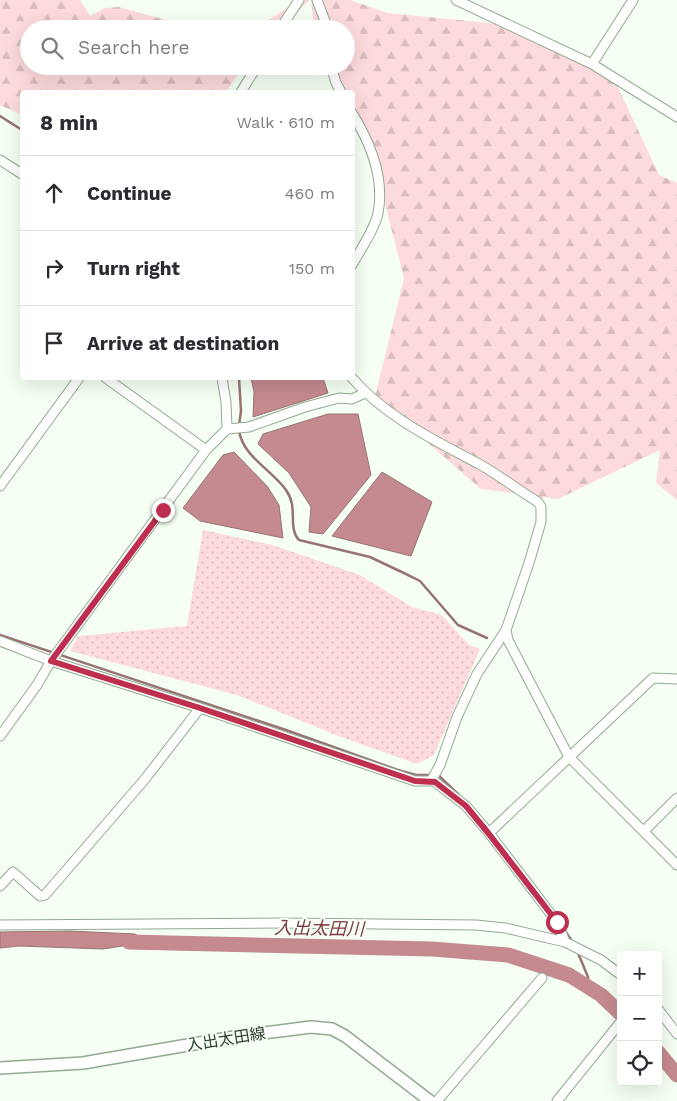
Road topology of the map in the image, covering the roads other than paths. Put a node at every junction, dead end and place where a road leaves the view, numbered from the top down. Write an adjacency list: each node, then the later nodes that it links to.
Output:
1 (299, 0): 5 (street)
2 (317, 0): 6 (street)
3 (633, 0): 7 (street)
4 (462, 2): 7 (street)
5 (286, 20)
6 (325, 20)
7 (592, 64): 12 (street)
8 (251, 75): 10 (street)
9 (334, 75): 11 (street)
10 (242, 90)
11 (340, 90)
12 (677, 116)
13 (355, 117): 16 (street)
14 (0, 160): 15 (street)
15 (20, 173)
16 (355, 259)
17 (77, 380): 24 (street)
18 (109, 380): 23 (street)
19 (222, 380): 22 (street)
20 (354, 380): 21 (street)
21 (365, 393): 22 (street); 25 (street)
22 (227, 429): 23 (street)
23 (206, 450): 27 (street)
24 (0, 486)
25 (506, 630): 31 (street); 32 (street)
26 (0, 641): 27 (street)
27 (51, 661): 29 (street); 30 (street)
28 (677, 679): 31 (street)
29 (200, 708): 32 (street); 37 (street)
30 (0, 736)
31 (569, 758): 34 (street); 35 (street)
32 (431, 781): 35 (street)
33 (677, 798): 34 (street)
34 (644, 831): 36 (street)
35 (489, 834): 39 (street)
36 (677, 865)
37 (0, 886)
38 (0, 925): 39 (street)
39 (565, 942): 40 (street)
40 (617, 972)
41 (542, 978): 47 (street)
42 (662, 1014): 44 (street)
43 (617, 1026): 48 (street)
44 (677, 1034)
45 (0, 1068): 46 (main road, 入出太田線)
46 (430, 1101)
47 (437, 1101)
48 (557, 1101)

